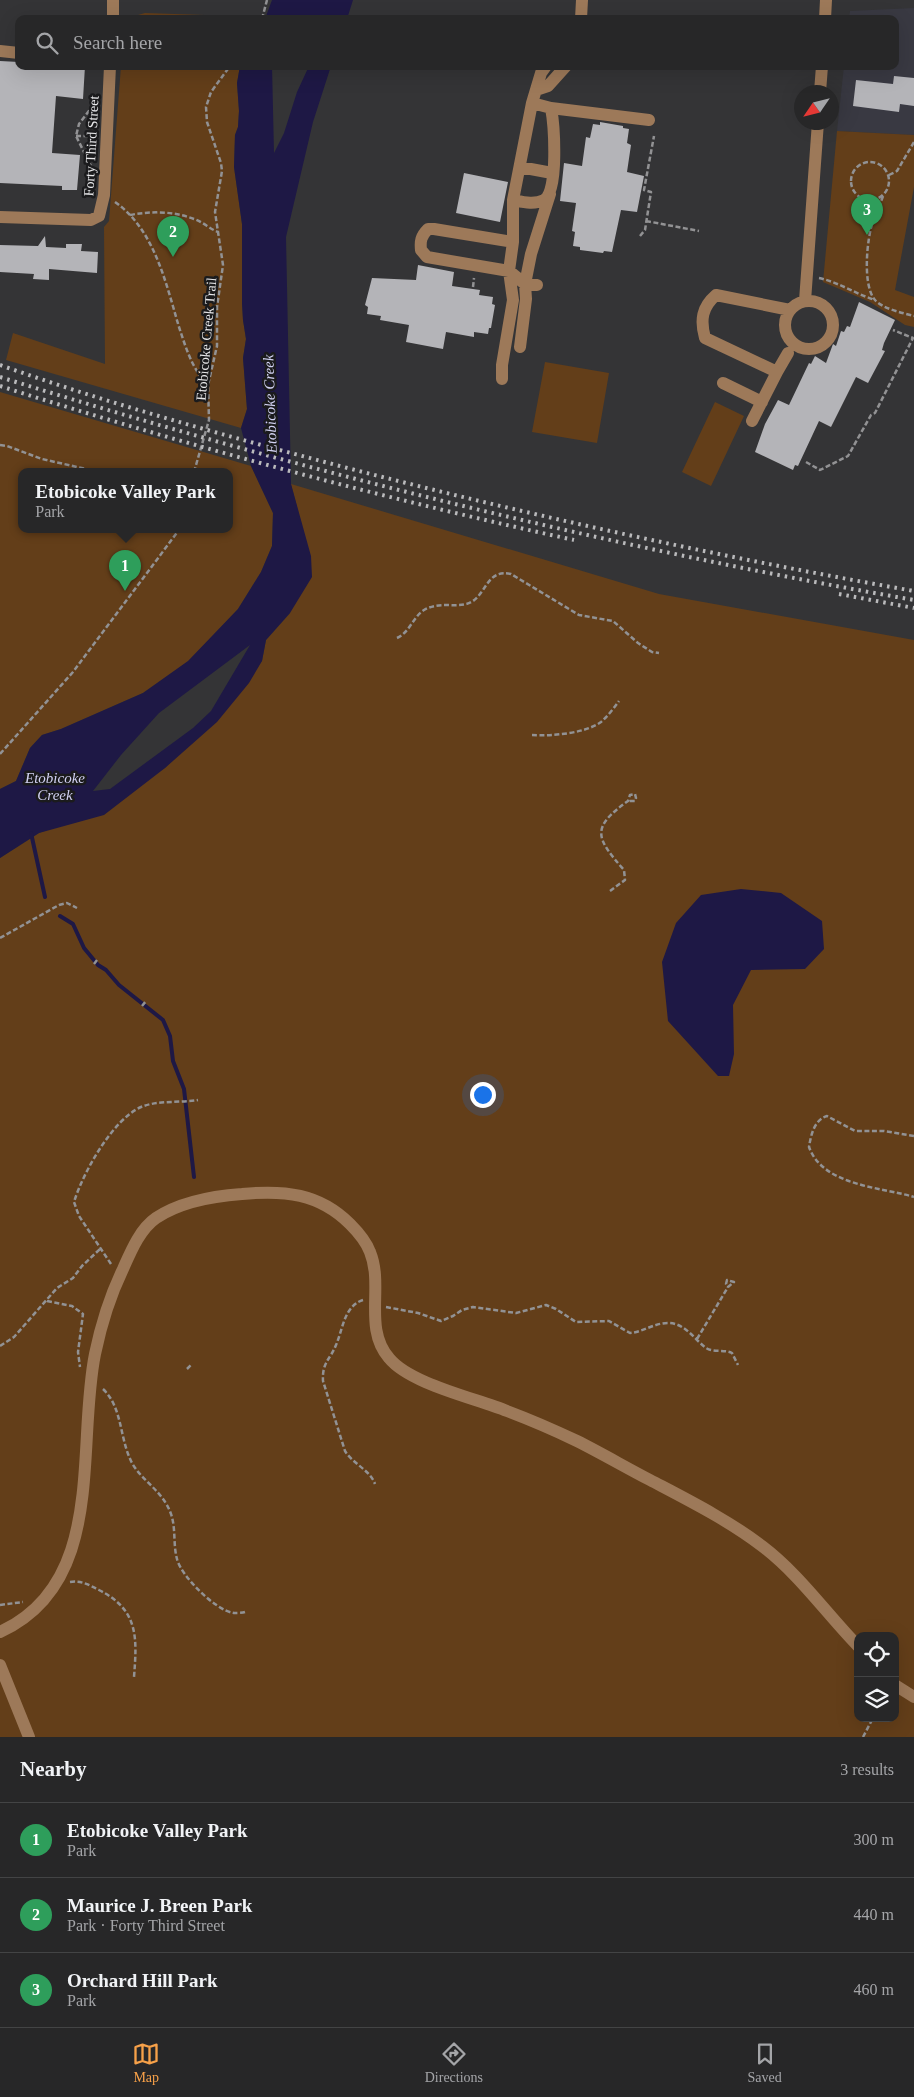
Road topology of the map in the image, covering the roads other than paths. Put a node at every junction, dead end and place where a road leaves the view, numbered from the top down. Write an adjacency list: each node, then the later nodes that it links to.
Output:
1 (113, 0): 4 (street)
2 (582, 0): 5 (street)
3 (826, 0): 6 (street)
4 (113, 15)
5 (581, 15)
6 (825, 15)
7 (0, 51): 8 (street)
8 (15, 52)
9 (110, 70): 23 (street, Forty Third Street)
10 (543, 70): 14 (street)
11 (562, 70): 14 (street)
12 (822, 70): 13 (street)
13 (821, 85)
14 (536, 90): 15 (street)
15 (532, 103): 16 (street); 19 (street)
16 (551, 108): 17 (street); 20 (street)
17 (649, 120)
18 (817, 130): 27 (street)
19 (520, 167): 20 (street); 22 (street)
20 (552, 173): 21 (street)
21 (550, 193): 22 (street); 26 (street)
22 (513, 200): 24 (street)
23 (0, 217)
24 (513, 242): 25 (street); 25 (street)
25 (509, 271): 26 (street); 32 (street)
26 (531, 284): 29 (street)
27 (805, 301): 28 (street); 28 (street)
28 (790, 310): 31 (street)
29 (520, 347)
30 (788, 353): 31 (street)
31 (777, 372): 34 (street)
32 (502, 379)
33 (724, 383): 34 (street)
34 (762, 402): 35 (street)
35 (752, 420)
36 (0, 1632): 37 (street)
37 (854, 1641)
38 (0, 1665): 41 (street)
39 (899, 1688): 40 (street)
40 (914, 1697)
41 (29, 1737)

